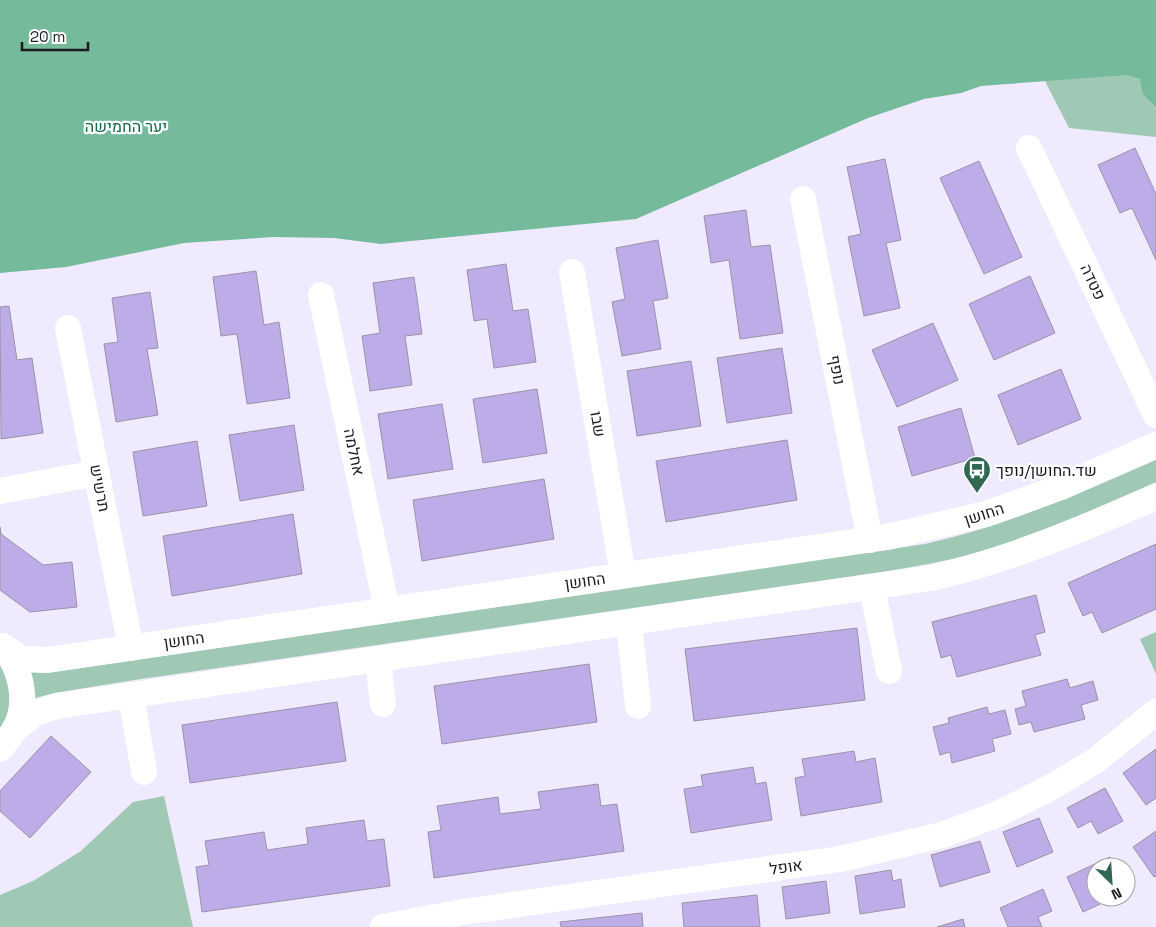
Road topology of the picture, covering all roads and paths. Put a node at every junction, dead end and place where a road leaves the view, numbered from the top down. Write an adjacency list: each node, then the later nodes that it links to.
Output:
1 (1029, 148): 6 (street, פטדה)
2 (803, 199): 11 (street, נופף)
3 (572, 272): 12 (street, שבו)
4 (321, 295): 14 (street, אחלמה)
5 (68, 328): 8 (street, תרשיש)
6 (1156, 415)
7 (1156, 445): 11 (street, החושן)
8 (97, 473): 9 (street); 17 (street, תרשיש)
9 (0, 490)
10 (1156, 497): 13 (street)
11 (870, 540): 12 (street, החושן)
12 (624, 576): 14 (street, החושן)
13 (872, 588): 15 (street); 19 (street)
14 (387, 610): 17 (street, החושן)
15 (629, 623): 18 (street); 22 (street)
16 (2, 646): 17 (street, החושן); 24 (street)
17 (131, 648)
18 (378, 659): 20 (street); 21 (street)
19 (889, 671)
20 (131, 695): 24 (street); 25 (street)
21 (383, 704)
22 (638, 706)
23 (1156, 712): 26 (street, אופל)
24 (7, 739)
25 (144, 772)
26 (383, 927)

